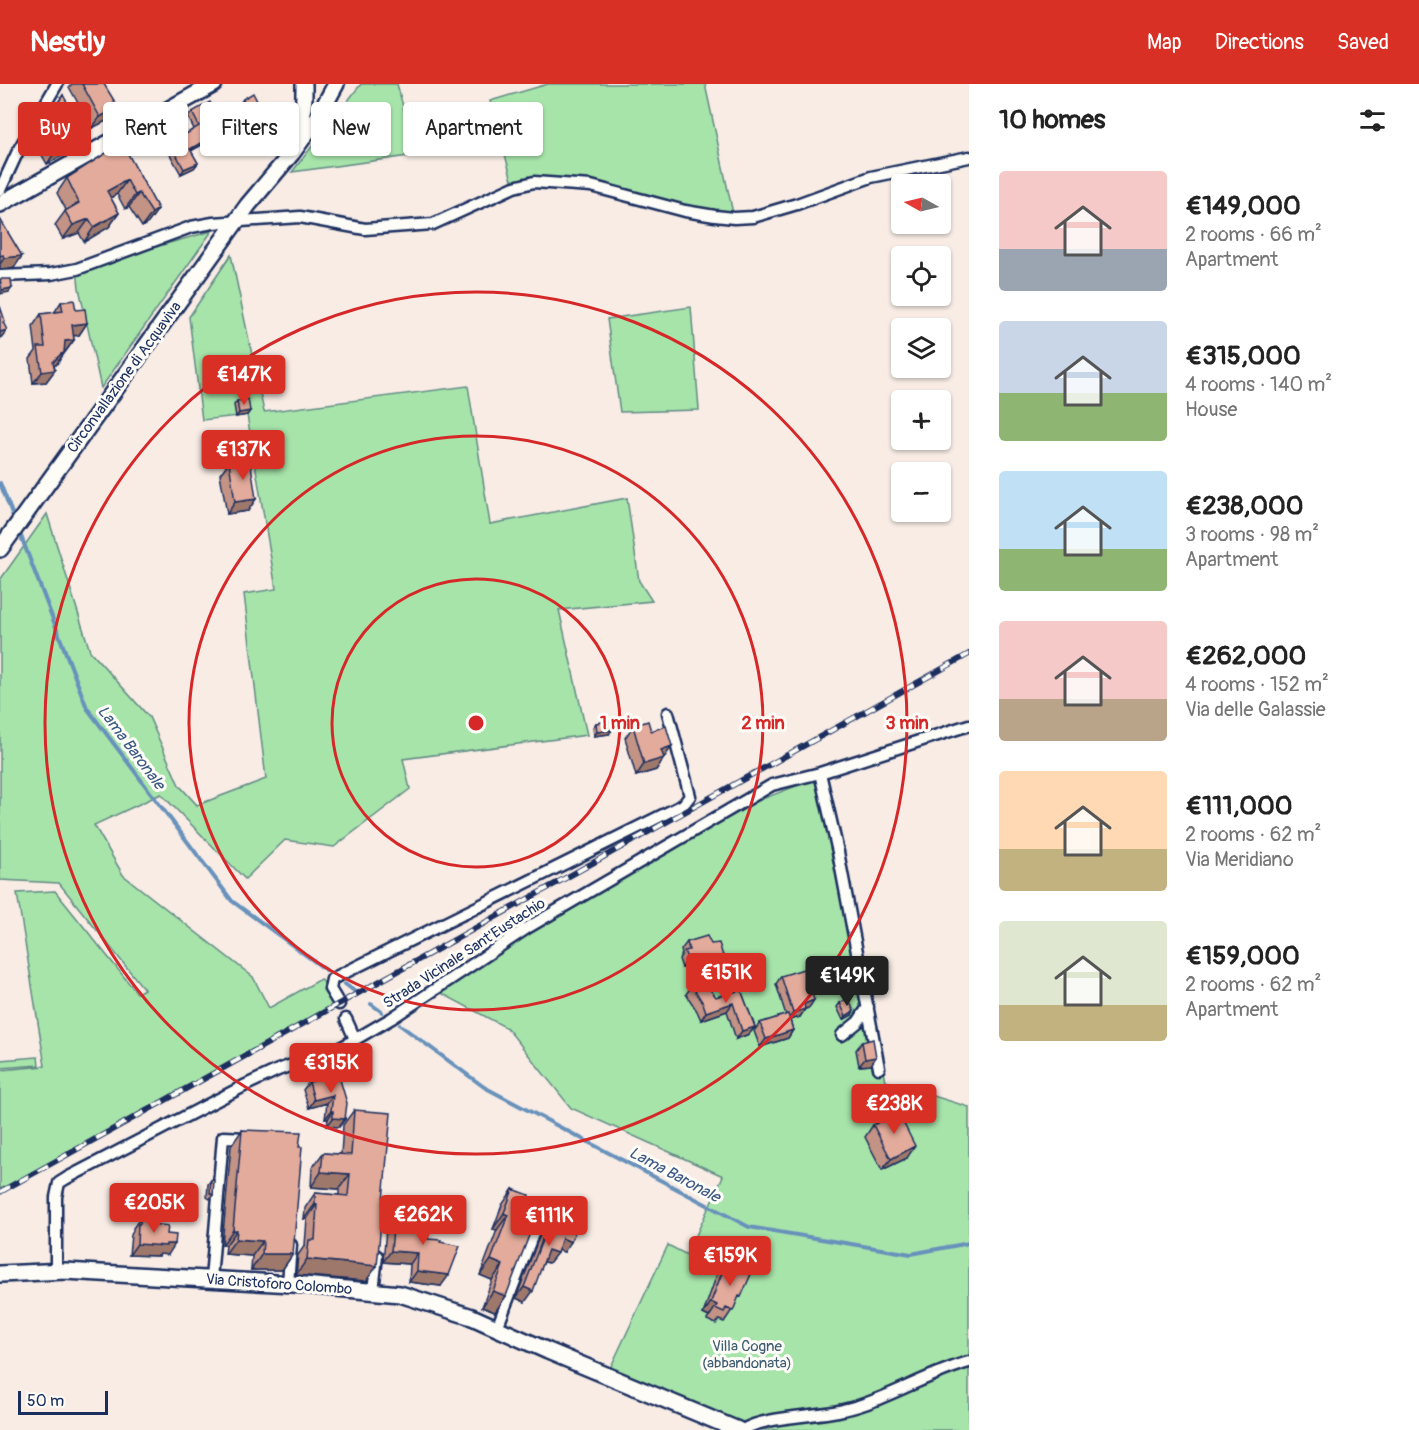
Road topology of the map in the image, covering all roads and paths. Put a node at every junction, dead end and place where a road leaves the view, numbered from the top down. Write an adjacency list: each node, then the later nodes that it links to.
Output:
1 (57, 84): 6 (street)
2 (214, 84): 7 (main road)
3 (305, 84): 4 (main road); 8 (main road)
4 (337, 84): 8 (main road)
5 (969, 157): 9 (street)
6 (0, 190)
7 (0, 204)
8 (248, 205): 9 (main road, Circonvallazione di Acquaviva)
9 (235, 222): 10 (street); 11 (main road, Circonvallazione di Acquaviva)
10 (0, 276)
11 (0, 549)
12 (668, 713): 15 (street)
13 (969, 725): 14 (street, Strada Vicinale Sant'Eustachio)
14 (820, 773): 16 (street); 19 (street, Strada Vicinale Sant'Eustachio)
15 (339, 1004)
16 (868, 1007): 18 (street); 20 (street)
17 (346, 1018): 19 (street)
18 (842, 1035)
19 (355, 1040): 25 (street, Strada Vicinale Sant'Eustachio)
20 (879, 1068)
21 (256, 1139): 27 (street)
22 (536, 1226): 30 (street)
23 (292, 1236): 28 (street)
24 (378, 1243): 29 (street)
25 (56, 1271): 26 (main road, Via Cristoforo Colombo); 27 (main road, Via Cristoforo Colombo)
26 (0, 1274)
27 (211, 1280): 28 (main road, Via Cristoforo Colombo)
28 (288, 1284): 29 (main road, Via Cristoforo Colombo)
29 (373, 1291): 30 (main road, Via Cristoforo Colombo)
30 (497, 1328): 32 (main road, Via Cristoforo Colombo)
31 (969, 1362): 33 (street)
32 (738, 1430)
33 (743, 1430)

